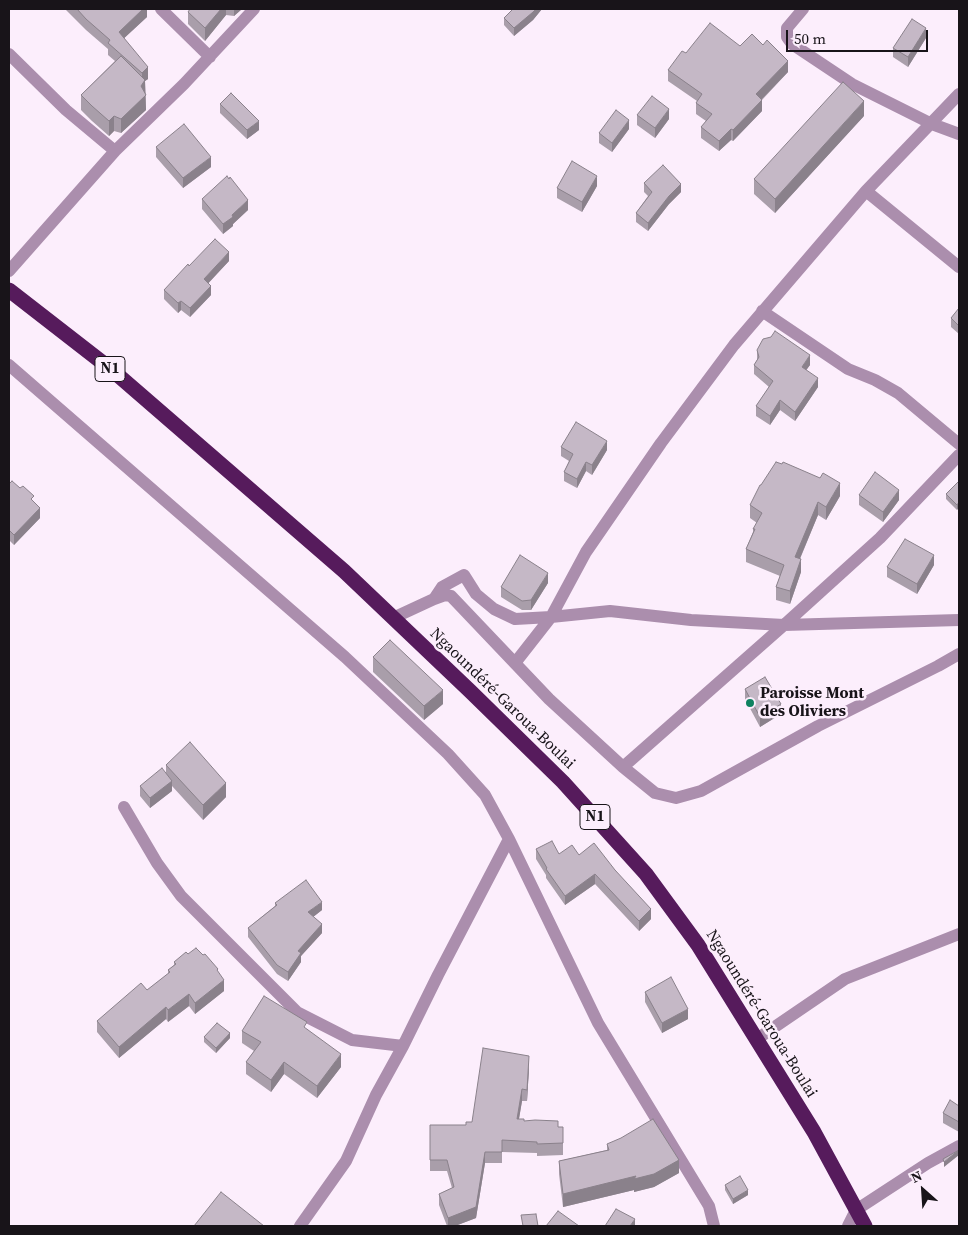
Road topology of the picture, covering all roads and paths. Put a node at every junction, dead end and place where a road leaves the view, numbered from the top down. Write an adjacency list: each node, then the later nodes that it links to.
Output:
1 (161, 9): 5 (street)
2 (254, 9): 5 (street)
3 (803, 9): 7 (street)
4 (9, 54): 9 (street)
5 (210, 57): 9 (street)
6 (959, 94): 7 (street)
7 (932, 124): 8 (street); 10 (street)
8 (959, 134)
9 (116, 151): 12 (street)
10 (866, 190): 11 (street); 14 (street)
11 (959, 267)
12 (9, 271)
13 (9, 290): 20 (highway, Ngaoundéré-Garoua-Boulai / N1)
14 (762, 312): 16 (street); 19 (street)
15 (9, 365): 27 (street)
16 (959, 444)
17 (959, 455): 22 (street)
18 (434, 599): 19 (street); 20 (street); 24 (street)
19 (551, 617): 22 (street); 24 (street)
20 (393, 618): 29 (highway, Ngaoundéré-Garoua-Boulai / N1)
21 (959, 620): 22 (street)
22 (784, 625): 25 (street)
23 (959, 654): 25 (street)
24 (515, 663): 25 (street)
25 (623, 767)
26 (124, 807): 30 (street)
27 (509, 839): 30 (street); 34 (street)
28 (959, 934): 29 (street)
29 (757, 1039): 32 (highway, Ngaoundéré-Garoua-Boulai / N1)
30 (403, 1046): 33 (street)
31 (959, 1146): 32 (street)
32 (856, 1210): 35 (street); 36 (highway, Ngaoundéré-Garoua-Boulai / N1)
33 (300, 1226)
34 (714, 1226)
35 (848, 1226)
36 (865, 1226)

